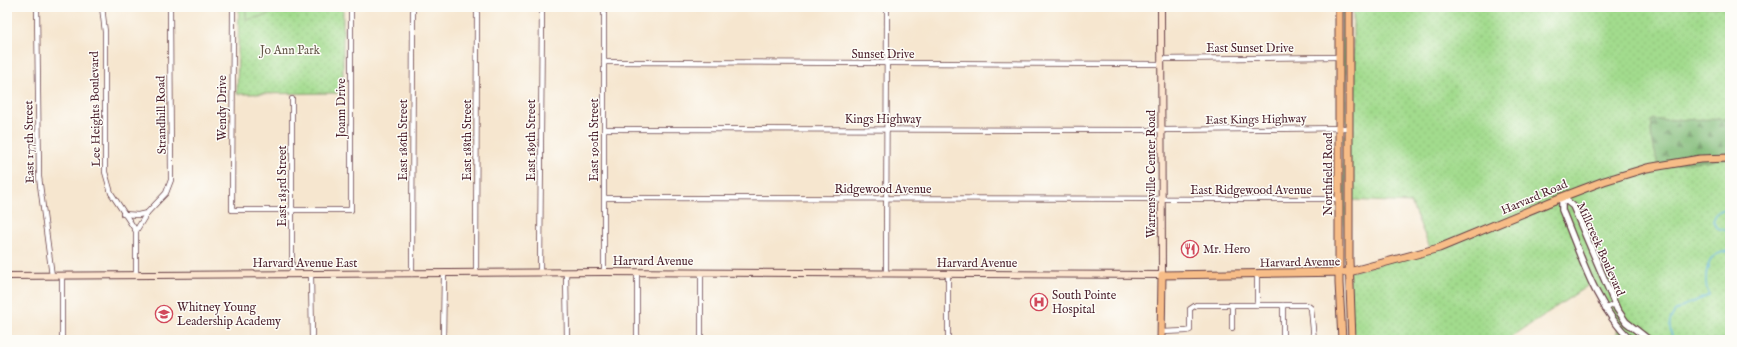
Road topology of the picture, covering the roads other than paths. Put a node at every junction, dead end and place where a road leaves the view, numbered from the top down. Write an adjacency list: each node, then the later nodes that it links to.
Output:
1 (37, 7): 51 (street, East 177th Street)
2 (102, 7): 32 (street, Lee Heights Boulevard)
3 (170, 7): 31 (street, Strandhill Road)
4 (232, 7): 30 (street, Wendy Drive)
5 (351, 7): 30 (street, Joann Drive)
6 (413, 7): 46 (street, East 186th Street)
7 (477, 7): 39 (street, East 188th Street)
8 (542, 7): 40 (street, East 189th Street)
9 (604, 7): 16 (street, East 190th Street)
10 (887, 7): 17 (street)
11 (1161, 7): 15 (main road, Warrensville Center Road)
12 (1339, 7): 14 (main road, Northfield Road)
13 (1349, 7): 21 (main road, Northfield Road)
14 (1339, 57): 15 (street, East Sunset Drive); 20 (main road, Northfield Road)
15 (1161, 61): 17 (street, Sunset Drive); 23 (main road, Warrensville Center Road)
16 (604, 62): 17 (street, Sunset Drive); 22 (street, East 190th Street)
17 (887, 64): 19 (street)
18 (292, 98): 30 (street, East 183rd Street)
19 (887, 128): 22 (street, Kings Highway); 23 (street, Kings Highway); 27 (street)
20 (1339, 128): 21 (street, East Kings Highway); 23 (street, East Kings Highway); 28 (main road, Northfield Road)
21 (1349, 128): 38 (main road, Northfield Road)
22 (604, 129): 26 (street, East 190th Street)
23 (1162, 130): 29 (main road, Warrensville Center Road)
24 (1730, 158): 25 (main road, Harvard Road)
25 (1562, 197): 38 (main road, Harvard Road); 54 (street, Millcreek Boulevard); 58 (street, Millcreek Boulevard)
26 (605, 198): 27 (street, Ridgewood Avenue); 35 (street, East 190th Street)
27 (886, 199): 29 (street, Ridgewood Avenue); 41 (street)
28 (1340, 199): 29 (street, East Ridgewood Avenue); 43 (main road, Northfield Road)
29 (1162, 200): 49 (main road, Warrensville Center Road)
30 (292, 210): 44 (street, East 183rd Street)
31 (147, 213): 32 (street); 33 (street, Strandhill Road)
32 (123, 214): 33 (street, Lee Heights Boulevard)
33 (136, 231): 53 (street)
34 (566, 272): 35 (main road, Harvard Avenue East); 40 (main road, Harvard Avenue East); 64 (street)
35 (604, 272): 36 (main road, Harvard Avenue)
36 (637, 272): 37 (main road, Harvard Avenue); 65 (street)
37 (701, 272): 41 (main road, Harvard Avenue); 66 (street)
38 (1349, 272): 43 (main road, Harvard Avenue); 72 (main road, Northfield Road)
39 (476, 273): 40 (main road, Harvard Avenue East); 47 (main road, Harvard Avenue East)
40 (540, 273)
41 (886, 273): 42 (main road, Harvard Avenue)
42 (948, 273): 49 (main road, Harvard Avenue); 67 (street)
43 (1339, 273): 48 (main road, Harvard Avenue); 71 (main road, Northfield Road)
44 (292, 274): 45 (main road, Harvard Avenue East); 53 (main road, Harvard Avenue East)
45 (311, 274): 46 (main road, Harvard Avenue East); 62 (street)
46 (412, 274): 47 (main road, Harvard Avenue East)
47 (444, 274): 63 (street)
48 (1257, 274): 49 (main road, Harvard Avenue); 56 (street)
49 (1162, 275): 60 (main road, Warrensville Center Road)
50 (7, 276): 51 (main road, Harvard Avenue East)
51 (52, 276): 52 (main road, Harvard Avenue East)
52 (62, 276): 53 (main road, Harvard Avenue East); 61 (street)
53 (136, 276)
54 (1614, 304): 58 (street); 74 (street, Millcreek Boulevard)
55 (1232, 305): 56 (street); 59 (street); 60 (street)
56 (1257, 305): 57 (street)
57 (1283, 305): 69 (street); 70 (street)
58 (1605, 309): 73 (street, Millcreek Boulevard)
59 (1232, 328)
60 (1161, 332): 68 (main road, Warrensville Center Road)
61 (62, 340)
62 (312, 340)
63 (444, 340)
64 (567, 340)
65 (637, 340)
66 (701, 340)
67 (948, 340)
68 (1161, 340)
69 (1283, 340)
70 (1314, 340)
71 (1342, 340)
72 (1352, 340)
73 (1631, 340)
74 (1649, 340)

